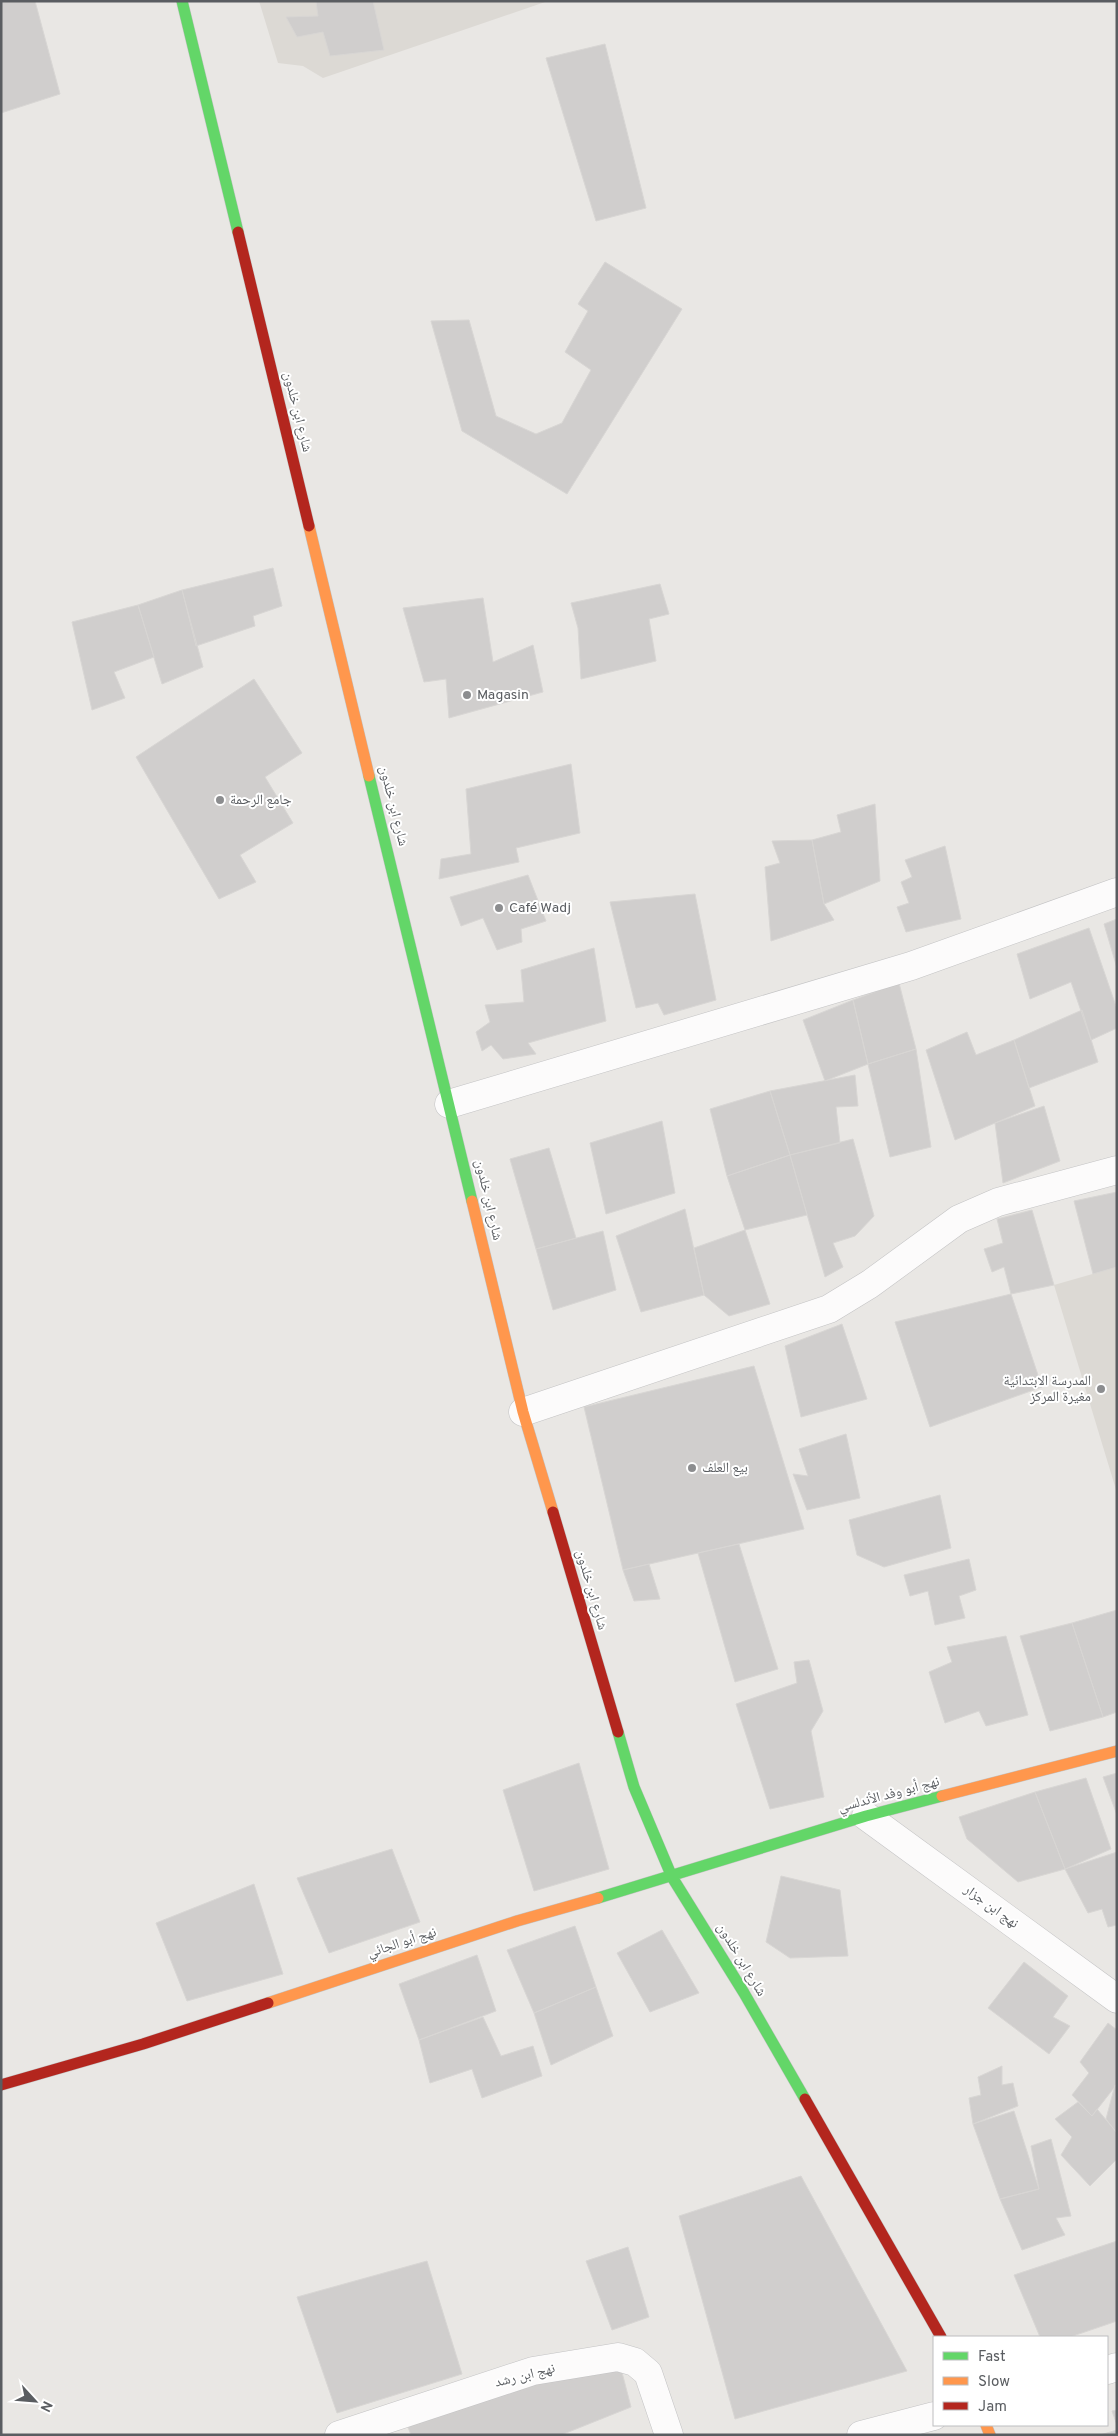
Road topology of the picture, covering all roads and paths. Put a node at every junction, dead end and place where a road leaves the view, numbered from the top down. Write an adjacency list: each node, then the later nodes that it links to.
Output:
1 (182, 1): 3 (street, شارع ابن خلدون)
2 (1117, 892): 3 (street)
3 (449, 1104): 5 (street, شارع ابن خلدون)
4 (1117, 1170): 5 (street)
5 (523, 1412): 8 (street, شارع ابن خلدون)
6 (1117, 1750): 7 (street, نهج أبو وفد الأندلسي)
7 (866, 1816): 8 (street, نهج أبو وفد الأندلسي); 9 (street, نهج ابن جزار)
8 (672, 1876): 10 (street, نهج أبو الجائي); 11 (street, شارع ابن خلدون)
9 (1117, 1998)
10 (1, 2085)
11 (940, 2336)
12 (933, 2416): 15 (street)
13 (338, 2435): 14 (street, نهج ابن رشد)
14 (669, 2435)
15 (861, 2435)

